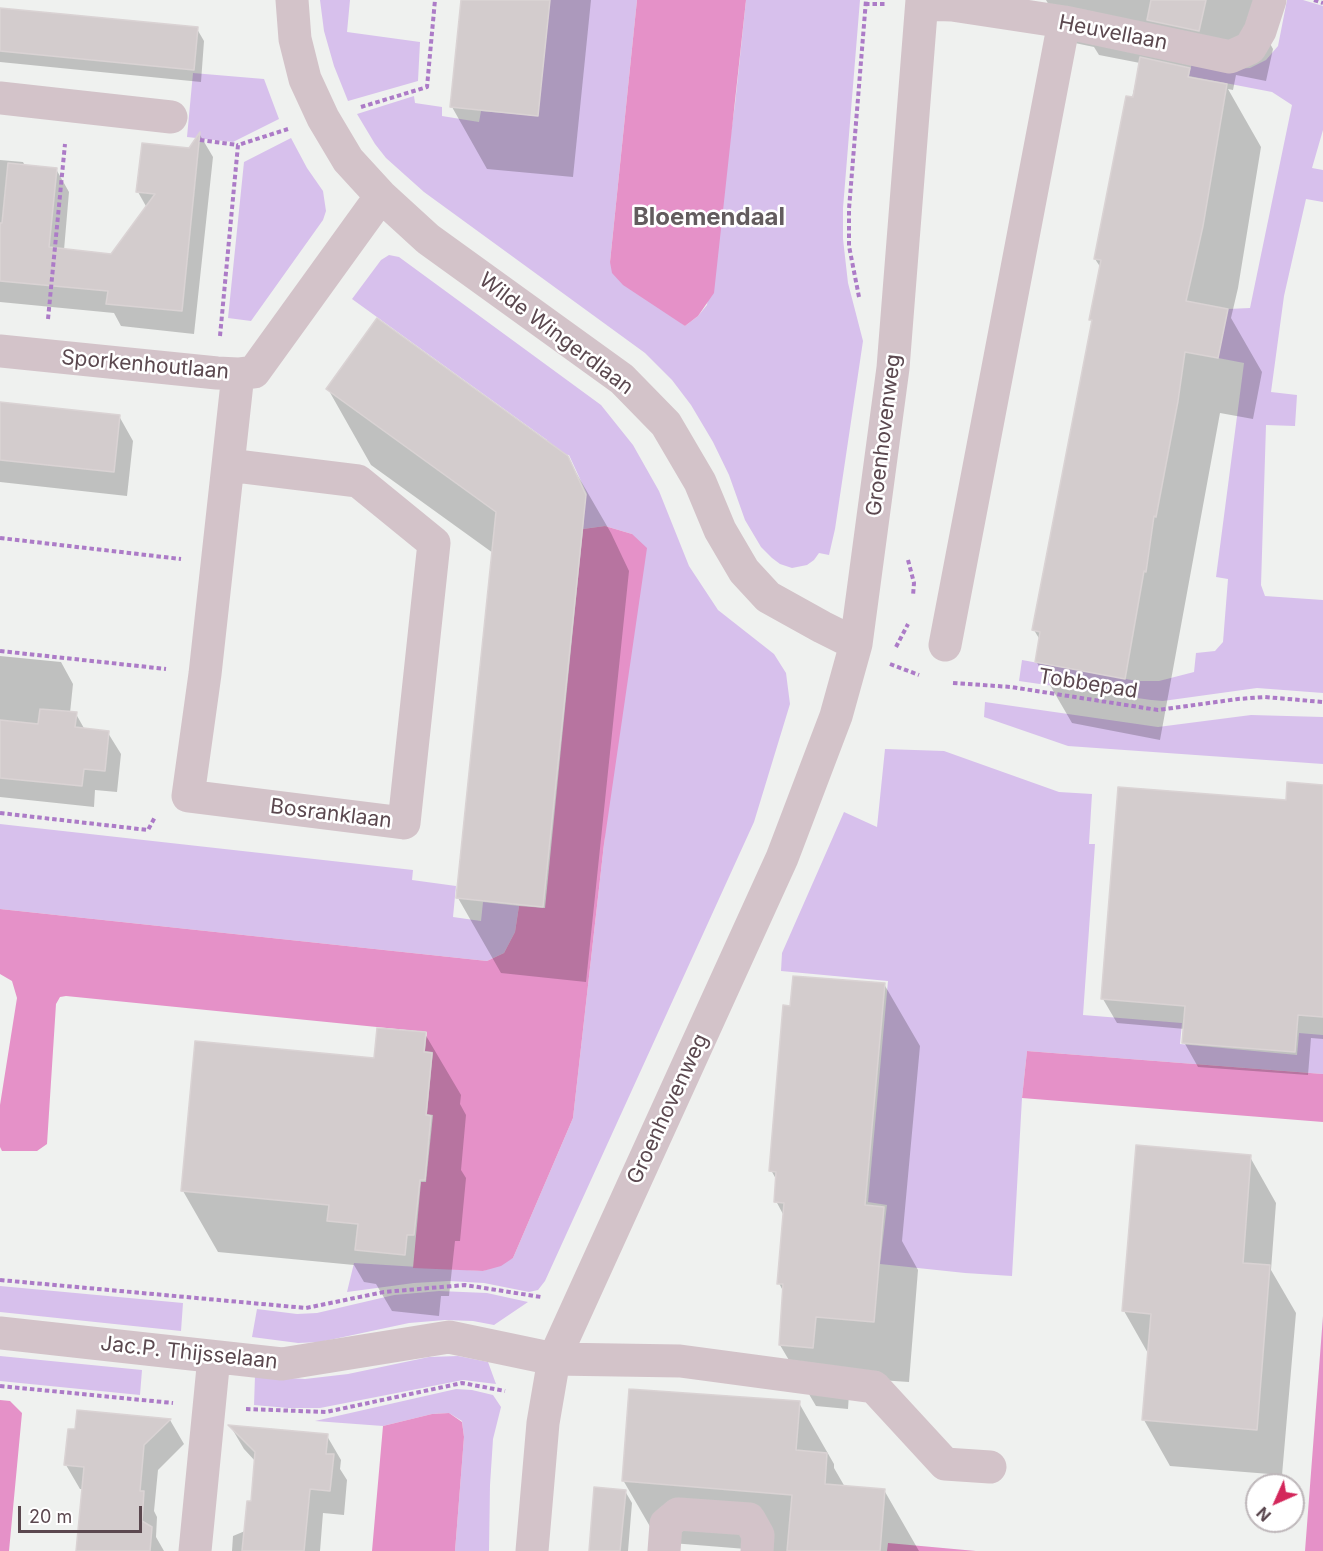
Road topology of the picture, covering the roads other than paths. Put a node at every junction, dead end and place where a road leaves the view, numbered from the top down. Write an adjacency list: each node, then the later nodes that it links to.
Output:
1 (292, 0): 7 (street, Wilde Wingerdlaan)
2 (1270, 0): 4 (street, Heuvellaan)
3 (922, 2): 4 (street, Heuvellaan); 11 (street, Groenhovenweg)
4 (1064, 22): 12 (street)
5 (0, 98): 6 (street)
6 (171, 117)
7 (381, 196): 9 (street, Sporkenhoutlaan); 11 (street, Wilde Wingerdlaan)
8 (0, 351): 9 (street, Sporkenhoutlaan)
9 (227, 374): 10 (street)
10 (228, 465): 10 (street, Bosranklaan)
11 (856, 644): 15 (street, Groenhovenweg)
12 (945, 645)
13 (0, 1333): 14 (street, Jac.P. Thijsselaan)
14 (214, 1357): 15 (street, Jac.P. Thijsselaan); 17 (street)
15 (554, 1359): 16 (street); 18 (street, Groenhovenweg)
16 (990, 1467)
17 (195, 1551)
18 (532, 1551)
19 (664, 1551): 20 (street)
20 (757, 1551)

